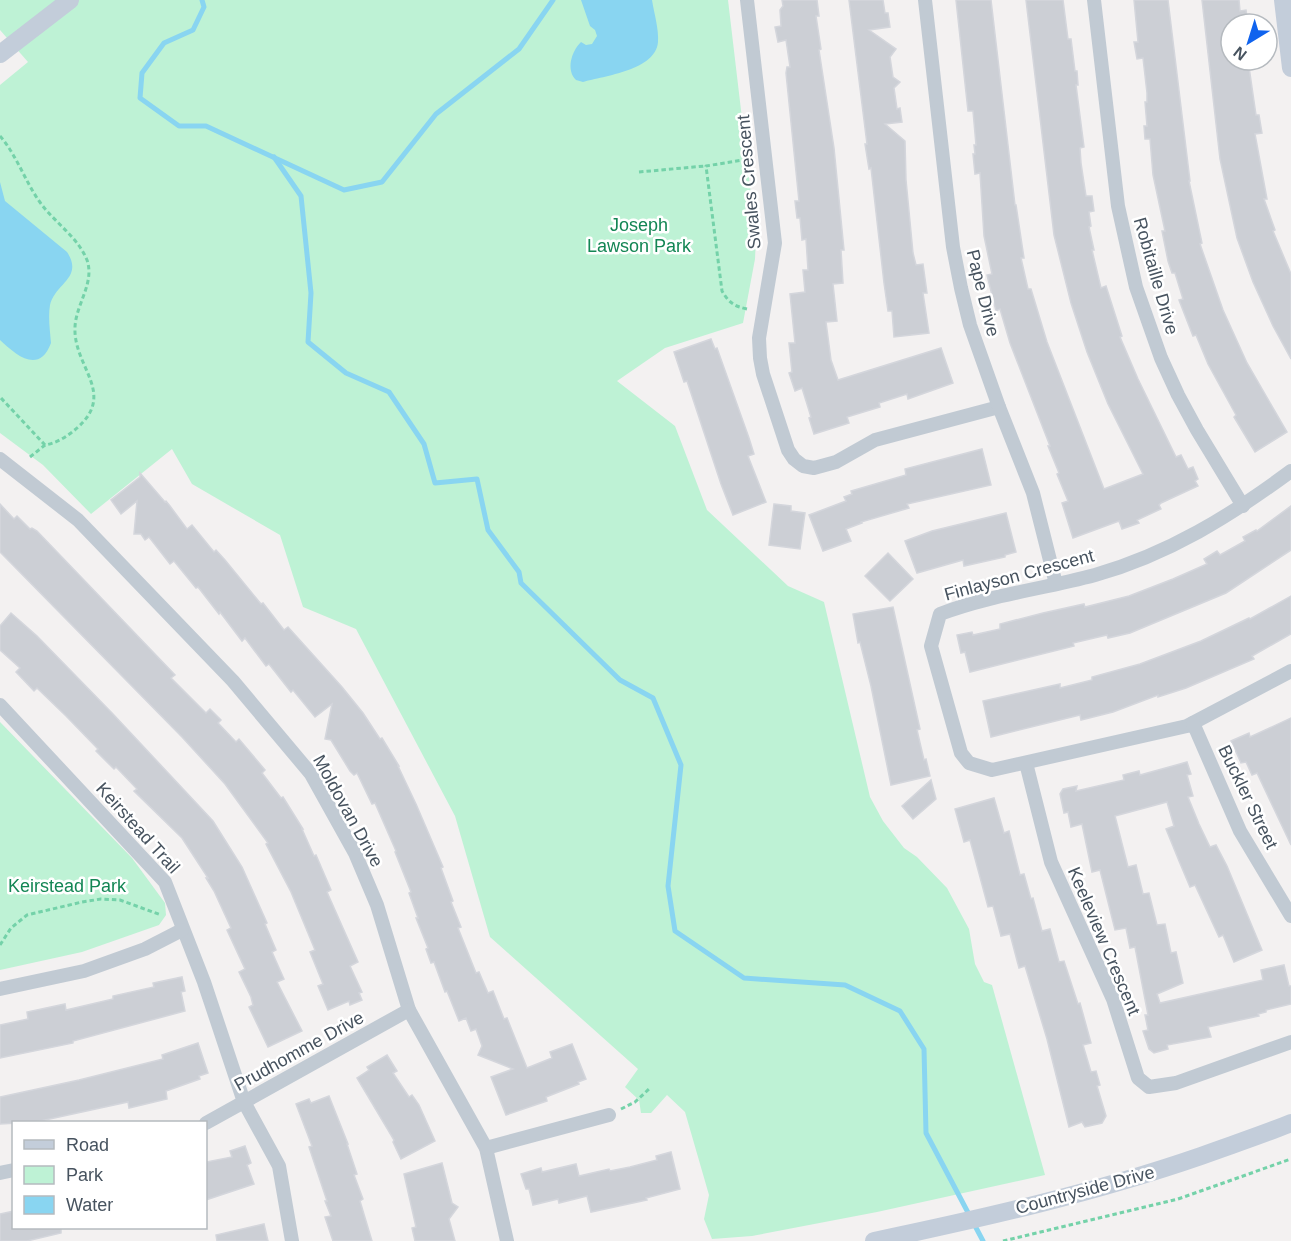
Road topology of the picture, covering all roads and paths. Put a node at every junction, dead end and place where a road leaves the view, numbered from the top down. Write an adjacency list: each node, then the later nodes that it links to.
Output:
1 (70, 0): 6 (main road)
2 (747, 0): 14 (street, Swales Crescent)
3 (925, 0): 14 (street, Pape Drive)
4 (1094, 0): 19 (street, Robitaille Drive)
5 (1283, 0): 7 (main road)
6 (0, 54)
7 (1291, 69)
8 (0, 136): 15 (path)
9 (749, 159): 10 (path)
10 (705, 166): 11 (path); 12 (path)
11 (639, 172)
12 (747, 309)
13 (0, 397): 15 (path)
14 (999, 407): 20 (street, Pape Drive)
15 (45, 445): 16 (path)
16 (30, 457)
17 (0, 459): 30 (street, Moldovan Drive)
18 (1291, 471): 19 (street, Finlayson Crescent)
19 (1244, 506): 20 (street, Finlayson Crescent)
20 (1056, 584): 24 (street, Finlayson Crescent)
21 (1291, 671): 23 (street, Finlayson Crescent)
22 (0, 705): 27 (street, Keirstead Trail)
23 (1193, 723): 24 (street, Finlayson Crescent); 26 (street, Buckler Street)
24 (1026, 763): 31 (street, Keeleview Crescent)
25 (161, 915): 28 (path)
26 (1291, 916)
27 (182, 930): 29 (street); 33 (street, Keirstead Trail)
28 (0, 945)
29 (0, 989)
30 (409, 1010): 33 (street, Prudhomme Drive); 37 (street, Moldovan Drive)
31 (1291, 1042)
32 (648, 1089): 34 (path)
33 (244, 1102): 35 (street, Prudhomme Drive); 39 (street, Keirstead Trail)
34 (609, 1115): 37 (street)
35 (207, 1122)
36 (1291, 1122): 41 (main road, Countryside Drive)
37 (486, 1148): 40 (street, Moldovan Drive)
38 (1291, 1159): 42 (path)
39 (292, 1241)
40 (507, 1241)
41 (874, 1241)
42 (1003, 1241)

